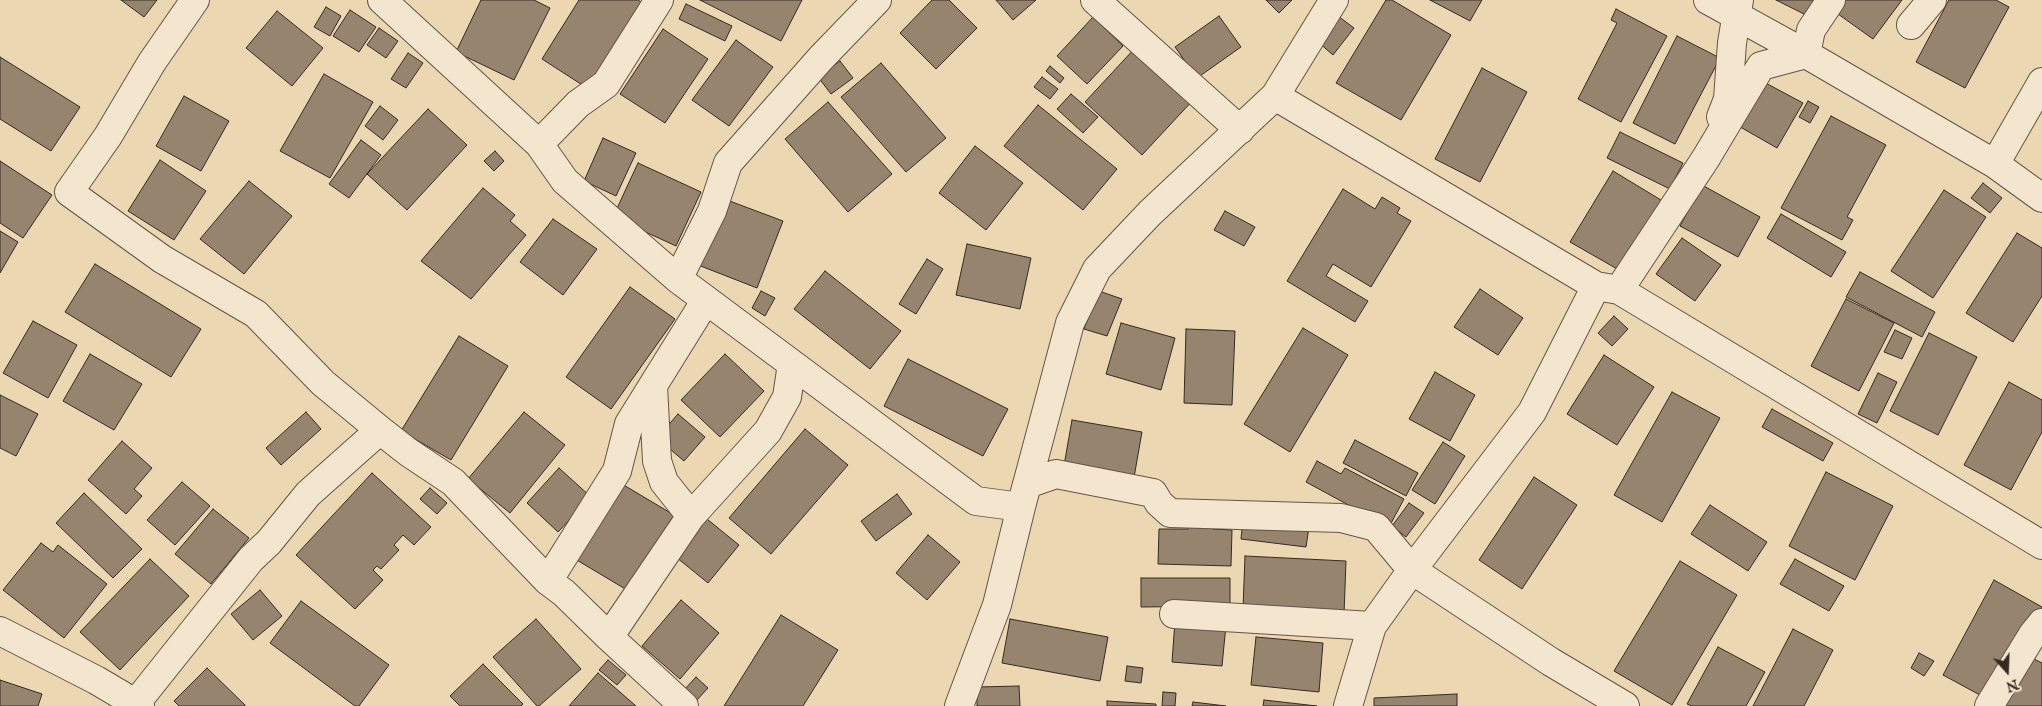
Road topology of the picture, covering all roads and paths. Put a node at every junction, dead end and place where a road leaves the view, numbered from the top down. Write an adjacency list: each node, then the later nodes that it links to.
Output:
1 (195, 0): 25 (street)
2 (382, 0): 16 (street)
3 (660, 0): 16 (street)
4 (876, 0): 20 (street)
5 (1095, 0): 15 (street)
6 (1334, 0): 14 (street)
7 (1708, 0): 10 (street)
8 (1831, 0): 12 (street)
9 (1932, 0): 11 (street)
10 (1738, 8): 12 (street); 17 (street)
11 (1911, 25)
12 (1806, 54): 17 (street); 18 (street)
13 (2042, 82): 18 (street)
14 (1275, 96): 15 (street); 21 (street)
15 (1240, 130): 26 (street)
16 (539, 144): 20 (street)
17 (1706, 158): 21 (street)
18 (1995, 164): 19 (street)
19 (2042, 198)
20 (678, 279): 22 (street)
21 (1608, 288): 28 (street); 29 (street)
22 (706, 300): 23 (street); 24 (street)
23 (792, 364): 26 (street); 27 (street)
24 (653, 386): 27 (street); 30 (street)
25 (380, 430): 30 (street); 36 (street)
26 (1021, 507): 29 (street); 38 (street)
27 (691, 516): 35 (street)
28 (2042, 545)
29 (1412, 570): 33 (street); 40 (street)
30 (548, 581): 35 (street)
31 (1174, 614): 33 (street)
32 (2042, 623): 41 (street)
33 (1372, 626): 39 (street)
34 (0, 631): 36 (street)
35 (609, 637): 37 (street)
36 (138, 704)
37 (684, 706)
38 (959, 706)
39 (1348, 706)
40 (1624, 706)
41 (1989, 706)

